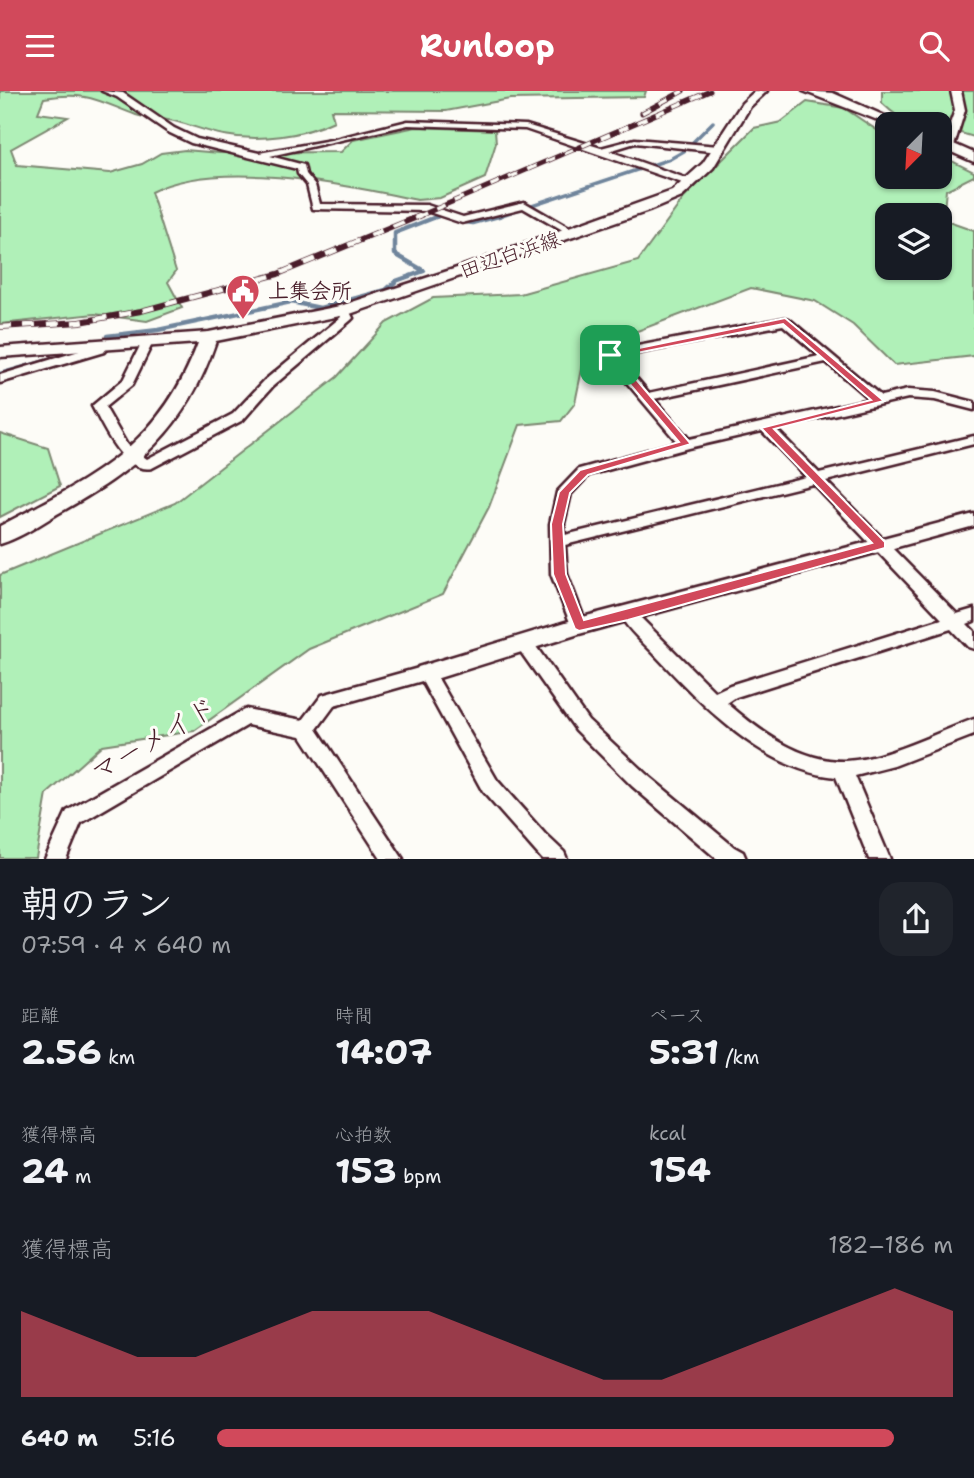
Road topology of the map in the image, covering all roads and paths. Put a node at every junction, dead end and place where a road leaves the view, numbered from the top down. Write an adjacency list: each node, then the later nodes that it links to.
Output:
1 (106, 91): 13 (street)
2 (761, 91): 11 (main road, 田辺白浜線)
3 (808, 91): 5 (main road)
4 (956, 91): 8 (main road)
5 (828, 93): 6 (main road)
6 (875, 114)
7 (952, 128): 8 (main road)
8 (955, 128): 9 (main road)
9 (952, 132)
10 (952, 148): 14 (main road)
11 (719, 149): 12 (street); 15 (main road, 田辺白浜線)
12 (601, 151): 13 (street); 15 (street)
13 (259, 156): 16 (street)
14 (974, 158)
15 (691, 183): 16 (main road, 田辺白浜線)
16 (573, 234): 17 (main road, 田辺白浜線)
17 (344, 310): 18 (main road, 田辺白浜線); 30 (street)
18 (209, 337): 19 (main road, 田辺白浜線); 30 (main road)
19 (149, 340): 20 (main road, 田辺白浜線); 30 (street)
20 (105, 343): 21 (main road, 田辺白浜線); 23 (street)
21 (0, 352)
22 (828, 358): 24 (street); 24 (street); 25 (street)
23 (0, 379)
24 (646, 397): 29 (street)
25 (879, 401): 26 (street); 27 (street)
26 (974, 406)
27 (767, 428): 29 (street); 31 (street)
28 (974, 440): 31 (street)
29 (686, 444): 34 (street)
30 (131, 459): 33 (main road)
31 (817, 479): 34 (street); 35 (street)
32 (974, 520): 35 (street)
33 (0, 536)
34 (558, 542): 39 (street)
35 (881, 545): 36 (street); 38 (street)
36 (628, 615): 39 (street); 43 (street)
37 (974, 615): 38 (street)
38 (954, 621): 40 (street); 43 (street)
39 (579, 626): 41 (street)
40 (974, 642)
41 (524, 643): 42 (street); 47 (street)
42 (426, 673): 45 (street); 50 (street)
43 (713, 702): 46 (street)
44 (974, 727): 46 (street)
45 (307, 729): 48 (street, マーメイド); 49 (street)
46 (843, 770): 51 (street)
47 (732, 858)
48 (54, 859)
49 (393, 859)
50 (556, 859)
51 (880, 859)

